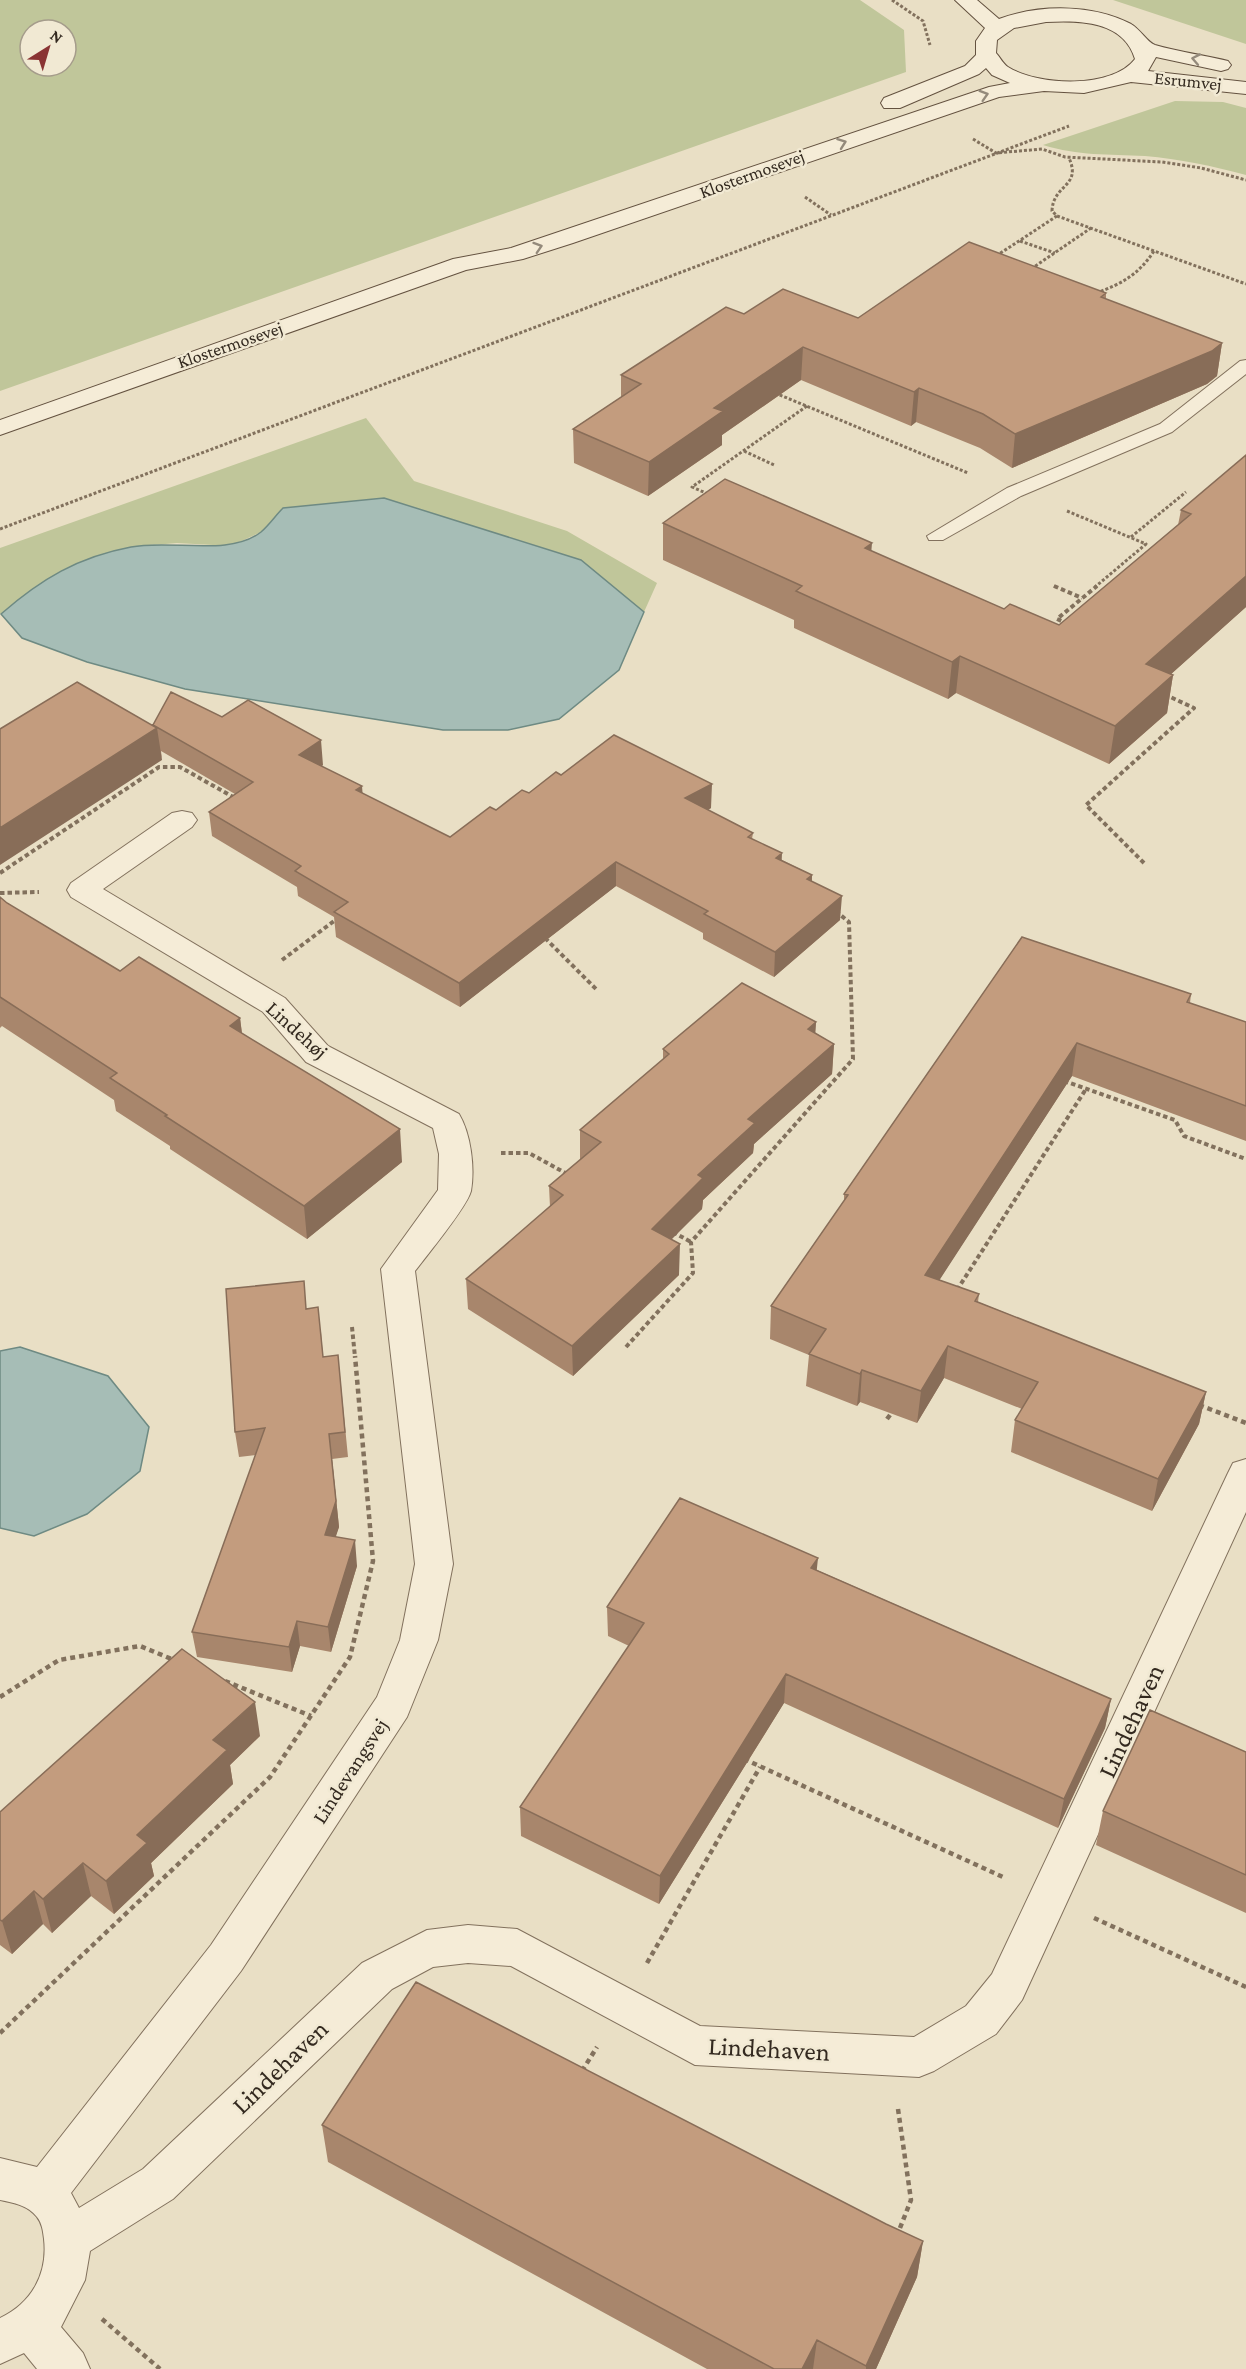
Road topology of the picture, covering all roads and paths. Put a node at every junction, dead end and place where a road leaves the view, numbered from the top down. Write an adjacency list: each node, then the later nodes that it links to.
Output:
1 (893, 0): 7 (path)
2 (965, 0): 5 (main road)
3 (1019, 0): 4 (main road)
4 (1049, 15): 5 (main road); 6 (main road)
5 (998, 28): 8 (main road)
6 (1145, 49): 9 (main road, Esrumvej, one-way to 6); 10 (main road)
7 (929, 55)
8 (986, 57): 11 (main road); 13 (main road)
9 (1246, 70)
10 (1131, 76): 11 (main road); 12 (main road, Esrumvej)
11 (1044, 86): 23 (main road, Klostermosevej, one-way to 11)
12 (1246, 88)
13 (870, 111)
14 (826, 127): 23 (main road, Klostermosevej)
15 (1070, 158): 16 (path); 17 (path); 37 (path)
16 (1246, 180)
17 (1057, 216): 18 (path); 19 (path)
18 (1091, 228): 20 (path); 21 (path)
19 (1020, 240): 21 (path); 22 (path)
20 (1154, 251): 25 (path); 26 (path)
21 (1055, 253): 24 (path)
22 (994, 257)
23 (461, 264): 30 (main road, Klostermosevej)
24 (1030, 270)
25 (1246, 284)
26 (1089, 297)
27 (1246, 365): 33 (lane)
28 (765, 389): 29 (path)
29 (807, 406): 31 (path); 33 (path)
30 (0, 428)
31 (743, 451): 32 (path); 35 (path)
32 (774, 465)
33 (1014, 492): 38 (lane)
34 (1186, 492): 39 (path)
35 (714, 496)
36 (1059, 507): 39 (path)
37 (0, 529)
38 (936, 536)
39 (1131, 537): 41 (path)
40 (1054, 586): 41 (path)
41 (1082, 598): 42 (path)
42 (1077, 627)
43 (1161, 693): 46 (path)
44 (240, 801): 47 (path)
45 (182, 820): 51 (main road, Lindehøj)
46 (1144, 863)
47 (0, 873)
48 (831, 908): 59 (path)
49 (347, 912): 51 (path)
50 (542, 935): 52 (path)
51 (245, 988): 55 (main road, Lindehøj)
52 (598, 991)
53 (1055, 1078): 54 (path)
54 (1086, 1089): 56 (path); 61 (path)
55 (455, 1154): 57 (path); 60 (main road, Lindehøj)
56 (1246, 1159)
57 (579, 1181)
58 (671, 1231): 59 (path)
59 (691, 1242): 63 (path)
60 (398, 1269): 79 (main road, Lindevangsvej)
61 (955, 1293)
62 (352, 1327): 72 (path)
63 (626, 1347)
64 (1190, 1402): 67 (path)
65 (894, 1410): 66 (path)
66 (887, 1419)
67 (1246, 1423)
68 (1246, 1473): 74 (main road, Lindehaven)
69 (182, 1664): 71 (path)
70 (214, 1677): 72 (path)
71 (0, 1697)
72 (311, 1716): 76 (path)
73 (739, 1757): 74 (path)
74 (1048, 1898): 75 (path); 77 (main road, Lindehaven)
75 (1246, 1987)
76 (0, 2033)
77 (891, 2055): 80 (path); 81 (main road, Lindehaven)
78 (0, 2179): 79 (main road)
79 (44, 2194): 81 (main road)
80 (897, 2236)
81 (69, 2239): 82 (main road)
82 (30, 2320): 83 (main road); 84 (path)
83 (67, 2369)
84 (160, 2369)

